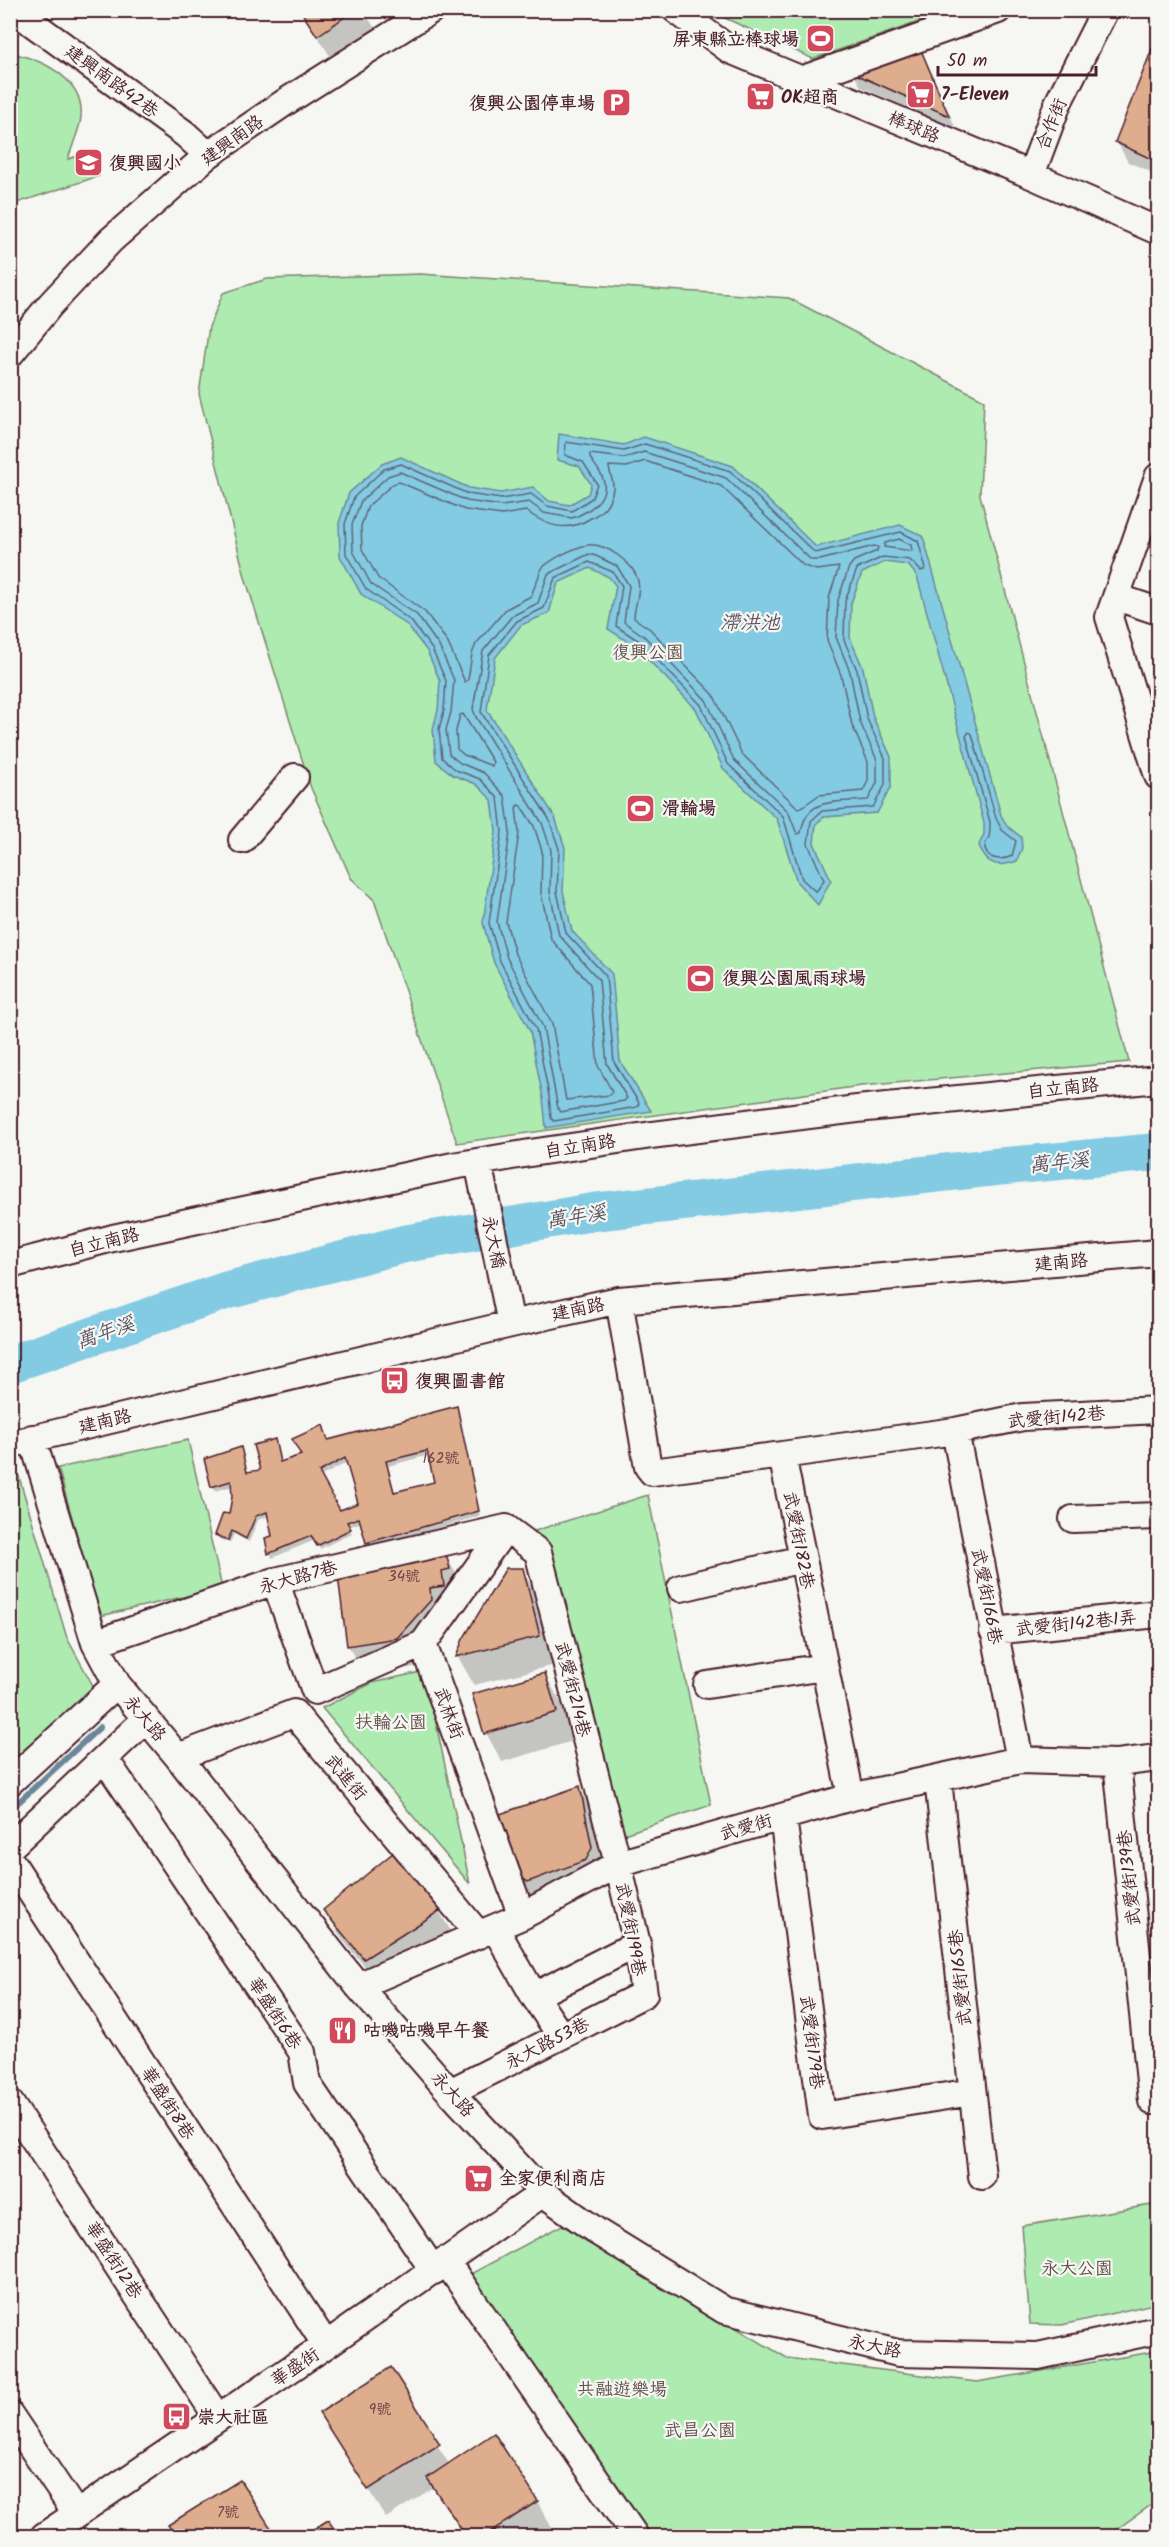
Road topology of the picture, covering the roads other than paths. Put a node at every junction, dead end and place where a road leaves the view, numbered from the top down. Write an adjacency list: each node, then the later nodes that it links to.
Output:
1 (14, 10): 7 (street, 建興南路42巷)
2 (431, 10): 7 (street, 建興南路)
3 (676, 10): 6 (street, 棒球路)
4 (998, 10): 6 (street)
5 (1105, 10): 8 (street, 合作街)
6 (801, 80): 8 (street, 棒球路)
7 (208, 155): 10 (street, 建興南路)
8 (1031, 175): 9 (street, 棒球路)
9 (1158, 231)
10 (10, 354)
11 (1158, 477): 12 (street)
12 (1116, 597): 13 (street); 14 (street)
13 (1158, 611)
14 (1158, 776)
15 (295, 777): 16 (street)
16 (242, 840)
17 (1158, 1079): 18 (street, 自立南路)
18 (480, 1174): 20 (street, 自立南路); 22 (street, 永大橋)
19 (1158, 1253): 21 (street, 建南路)
20 (10, 1265)
21 (619, 1300): 22 (street, 建南路); 26 (street)
22 (511, 1323): 25 (street, 建南路)
23 (1158, 1410): 24 (street, 武愛街142巷)
24 (955, 1431): 26 (street); 34 (street, 武愛街166巷)
25 (21, 1441): 35 (street, 永大路)
26 (782, 1455): 30 (street, 武愛街182巷)
27 (1158, 1516): 28 (street)
28 (1073, 1519)
29 (506, 1528): 31 (street, 永大路7巷); 36 (street); 54 (street, 武愛街214巷)
30 (802, 1558): 32 (street); 37 (street, 武愛街182巷)
31 (275, 1581): 35 (street, 永大路7巷); 40 (street)
32 (681, 1588)
33 (1158, 1614): 34 (street, 武愛街142巷1弄)
34 (993, 1631): 46 (street, 武愛街166巷)
35 (95, 1643): 38 (street, 永大路)
36 (423, 1644): 40 (street); 55 (street, 武林街)
37 (824, 1667): 39 (street); 50 (street, 武愛街182巷)
38 (117, 1684): 42 (street, 永大路); 49 (street)
39 (707, 1684)
40 (315, 1691): 41 (street)
41 (294, 1713): 43 (street); 56 (street, 武進街)
42 (146, 1719): 43 (street, 永大路); 45 (street)
43 (178, 1757): 58 (street, 永大路)
44 (1158, 1758): 47 (street, 武愛街)
45 (105, 1759): 52 (street); 68 (street, 華盛街6巷)
46 (1020, 1760): 47 (street, 武愛街); 48 (street, 武愛街)
47 (1117, 1763): 64 (street, 武愛街139巷)
48 (938, 1780): 50 (street, 武愛街); 63 (street, 武愛街165巷)
49 (10, 1782)
50 (851, 1797): 51 (street, 武愛街)
51 (783, 1817): 54 (street, 武愛街); 63 (street, 武愛街179巷)
52 (10, 1847)
53 (10, 1860): 70 (street, 華盛街8巷)
54 (618, 1864): 55 (street, 武愛街); 57 (street, 武愛街199巷)
55 (522, 1916): 56 (street, 武愛街)
56 (487, 1932): 58 (street, 武愛街); 60 (street, 武進街)
57 (637, 1944): 59 (street, 武愛街199巷); 60 (street)
58 (358, 1986): 62 (street, 永大路)
59 (644, 1994): 61 (street, 永大路53巷)
60 (534, 1996): 61 (street, 武進街)
61 (561, 2036): 62 (street, 永大路53巷)
62 (450, 2092): 67 (street, 永大路)
63 (972, 2092): 66 (street, 武愛街165巷)
64 (1155, 2101)
65 (10, 2103): 72 (street, 華盛街12巷)
66 (982, 2176)
67 (543, 2193): 68 (street, 華盛街); 69 (street, 永大路)
68 (440, 2266): 70 (street, 華盛街); 75 (street, 華盛街6巷)
69 (1158, 2330)
70 (326, 2346): 72 (street, 華盛街)
71 (10, 2415): 73 (street)
72 (218, 2418): 73 (street, 華盛街)
73 (77, 2515): 74 (street, 華盛街)
74 (44, 2536)
75 (635, 2536)

